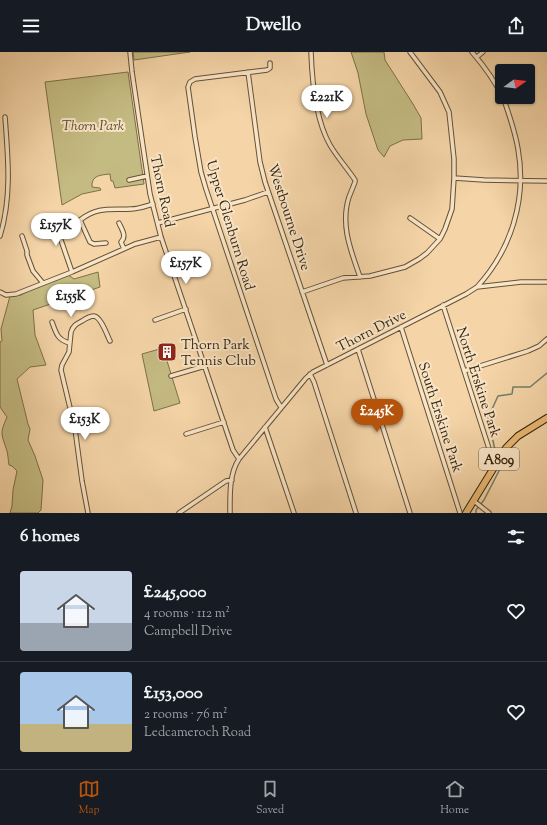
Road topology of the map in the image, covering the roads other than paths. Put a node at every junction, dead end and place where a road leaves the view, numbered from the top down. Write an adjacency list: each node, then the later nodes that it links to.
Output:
1 (130, 52): 12 (street, Thorn Road)
2 (311, 52): 35 (street)
3 (410, 52): 13 (street)
4 (472, 52): 6 (street)
5 (483, 52): 6 (street)
6 (477, 57): 9 (street)
7 (270, 63): 8 (street, Upper Glenburn Road)
8 (248, 72): 17 (street, Westbourne Drive); 19 (street, Upper Glenburn Road)
9 (495, 83)
10 (505, 104): 16 (street)
11 (5, 117): 26 (street)
12 (147, 176): 14 (street); 18 (street, Thorn Road)
13 (454, 178): 16 (street); 29 (street)
14 (129, 180)
15 (547, 180): 16 (street)
16 (520, 181): 38 (street)
17 (268, 192): 19 (street); 40 (street, Westbourne Drive)
18 (153, 204): 22 (street); 24 (street, Thorn Road)
19 (212, 209): 24 (street); 55 (street, Upper Glenburn Road)
20 (54, 217): 34 (street)
21 (410, 218): 29 (street)
22 (80, 220): 25 (street); 30 (street)
23 (119, 223): 32 (street)
24 (158, 223): 28 (street, Thorn Road)
25 (74, 226)
26 (0, 236)
27 (22, 236): 33 (street)
28 (162, 237): 32 (street); 42 (street, Thorn Road)
29 (440, 238): 35 (street)
30 (106, 243)
31 (32, 249): 33 (street)
32 (124, 249): 34 (street)
33 (27, 251): 37 (street)
34 (72, 272): 37 (street)
35 (360, 277): 40 (street)
36 (547, 282): 38 (street, Thorn Drive)
37 (43, 283): 39 (street)
38 (477, 287): 41 (street, Thorn Drive)
39 (0, 292)
40 (302, 292): 50 (street, Westbourne Drive)
41 (443, 305): 45 (street, Thorn Drive); 52 (street, North Erskine Park)
42 (186, 310): 43 (street); 51 (street, Thorn Road)
43 (155, 320)
44 (52, 322): 48 (street)
45 (401, 327): 49 (street, Thorn Drive); 70 (street, South Erskine Park)
46 (547, 339): 52 (street)
47 (110, 341): 48 (street)
48 (69, 343): 64 (street)
49 (358, 349): 50 (street, Thorn Drive); 69 (street)
50 (327, 365): 53 (street, Thorn Drive)
51 (205, 366): 54 (street); 57 (street, Thorn Road)
52 (464, 371): 61 (street, North Erskine Park)
53 (310, 374): 55 (street, Thorn Drive); 68 (street)
54 (171, 376)
55 (281, 407): 58 (street, Thorn Drive)
56 (547, 418): 61 (main road, A809)
57 (224, 422): 59 (street); 60 (street, Thorn Road)
58 (265, 427): 60 (street, Thorn Drive); 67 (street)
59 (186, 434)
60 (239, 459): 62 (street)
61 (496, 463): 63 (main road, A809)
62 (232, 480): 65 (street); 66 (street)
63 (476, 502): 71 (main road, A809); 72 (street)
64 (86, 512)
65 (179, 513)
66 (230, 513)
67 (294, 513)
68 (356, 513)
69 (410, 513)
70 (460, 513)
71 (466, 513)
72 (490, 513)

